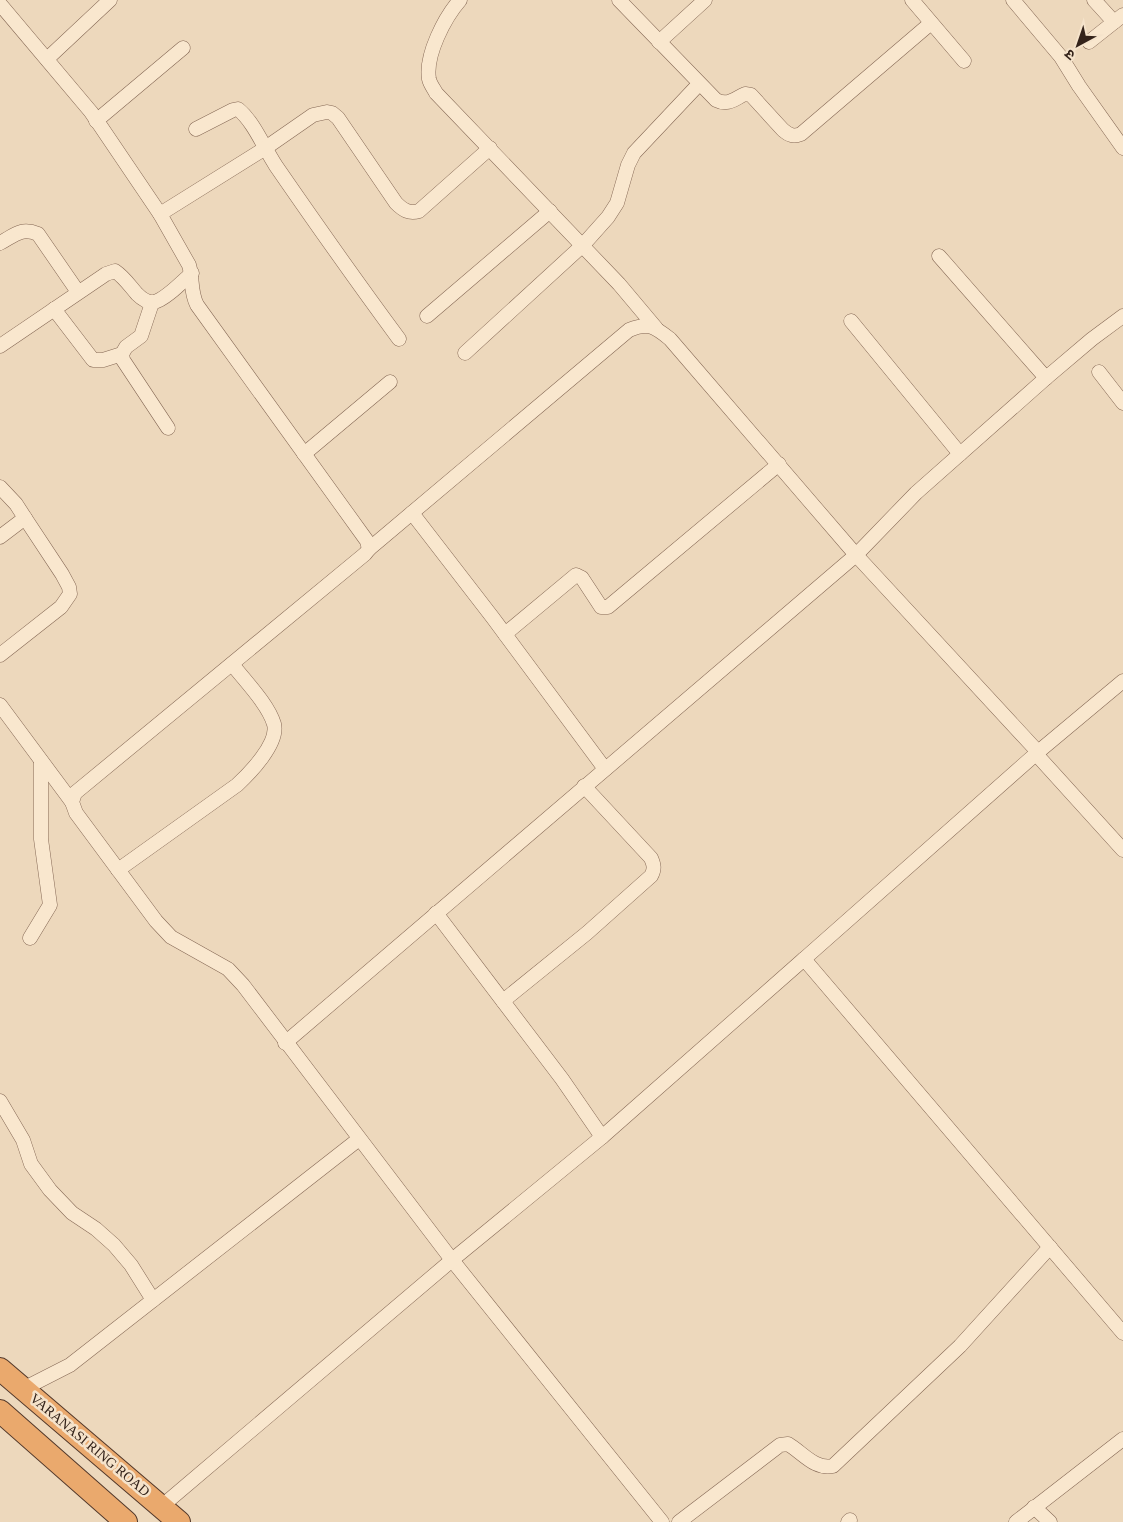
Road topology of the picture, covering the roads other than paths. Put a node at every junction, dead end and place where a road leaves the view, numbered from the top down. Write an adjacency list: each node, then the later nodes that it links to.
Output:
1 (110, 0): 14 (street)
2 (460, 0): 19 (street)
3 (619, 0): 11 (street)
4 (704, 0): 11 (street)
5 (912, 0): 10 (street)
6 (1013, 0): 20 (street)
7 (1094, 0): 9 (street)
8 (0, 4): 14 (street)
9 (1119, 18): 12 (street)
10 (931, 23): 15 (street); 16 (street)
11 (659, 42): 16 (street)
12 (1089, 42)
13 (183, 48): 17 (street)
14 (46, 60): 17 (street)
15 (964, 61)
16 (699, 84): 25 (street)
17 (96, 121): 23 (street)
18 (196, 129): 21 (street)
19 (490, 148): 21 (street); 22 (street)
20 (1123, 148)
21 (264, 149): 23 (street); 35 (street)
22 (550, 211): 25 (street); 31 (street)
23 (160, 214): 27 (street)
24 (0, 243): 28 (street)
25 (583, 245): 34 (street); 37 (street)
26 (939, 256): 40 (street)
27 (192, 274): 29 (street); 44 (street)
28 (78, 292): 29 (street); 30 (street)
29 (152, 303): 38 (street)
30 (54, 308): 36 (street); 38 (street)
31 (427, 316)
32 (1123, 316): 40 (street)
33 (852, 322): 45 (street)
34 (657, 329): 46 (street); 48 (street)
35 (399, 340)
36 (0, 346)
37 (466, 353)
38 (122, 354): 43 (street)
39 (1099, 372): 42 (street)
40 (1046, 378): 45 (street)
41 (390, 382): 44 (street)
42 (1123, 403)
43 (168, 428)
44 (304, 454): 51 (street)
45 (960, 454): 52 (street)
46 (779, 464): 52 (street); 53 (street)
47 (0, 487): 49 (street)
48 (412, 513): 51 (street); 53 (street)
49 (25, 518): 50 (street); 54 (street)
50 (0, 537)
51 (370, 549): 55 (street)
52 (856, 555): 58 (street); 60 (street)
53 (505, 634): 60 (street)
54 (0, 655)
55 (232, 664): 62 (street); 64 (street)
56 (1123, 681): 58 (street)
57 (2, 711): 59 (street)
58 (1037, 753): 63 (street); 67 (street)
59 (41, 760): 62 (street); 66 (street)
60 (605, 769): 61 (street)
61 (584, 786): 65 (street); 68 (street)
62 (72, 802): 64 (street)
63 (1123, 850)
64 (118, 870): 69 (street)
65 (436, 913): 68 (street); 69 (street)
66 (30, 938)
67 (804, 959): 71 (street); 73 (street)
68 (504, 1001): 71 (street)
69 (285, 1043): 72 (street)
70 (0, 1101): 75 (street)
71 (602, 1136): 74 (street)
72 (359, 1138): 74 (street); 75 (street)
73 (1050, 1247): 76 (street); 86 (street)
74 (452, 1260): 81 (street); 85 (street)
75 (152, 1300): 78 (street)
76 (1123, 1333)
77 (0, 1369): 78 (highway, VARANASI RING ROAD)
78 (23, 1389): 81 (highway, VARANASI RING ROAD)
79 (0, 1411): 83 (highway)
80 (1123, 1439): 82 (street)
81 (162, 1506): 84 (highway, VARANASI RING ROAD)
82 (1034, 1507): 87 (street); 88 (street)
83 (126, 1522)
84 (179, 1522)
85 (662, 1522)
86 (680, 1522)
87 (1016, 1522)
88 (1050, 1522)

